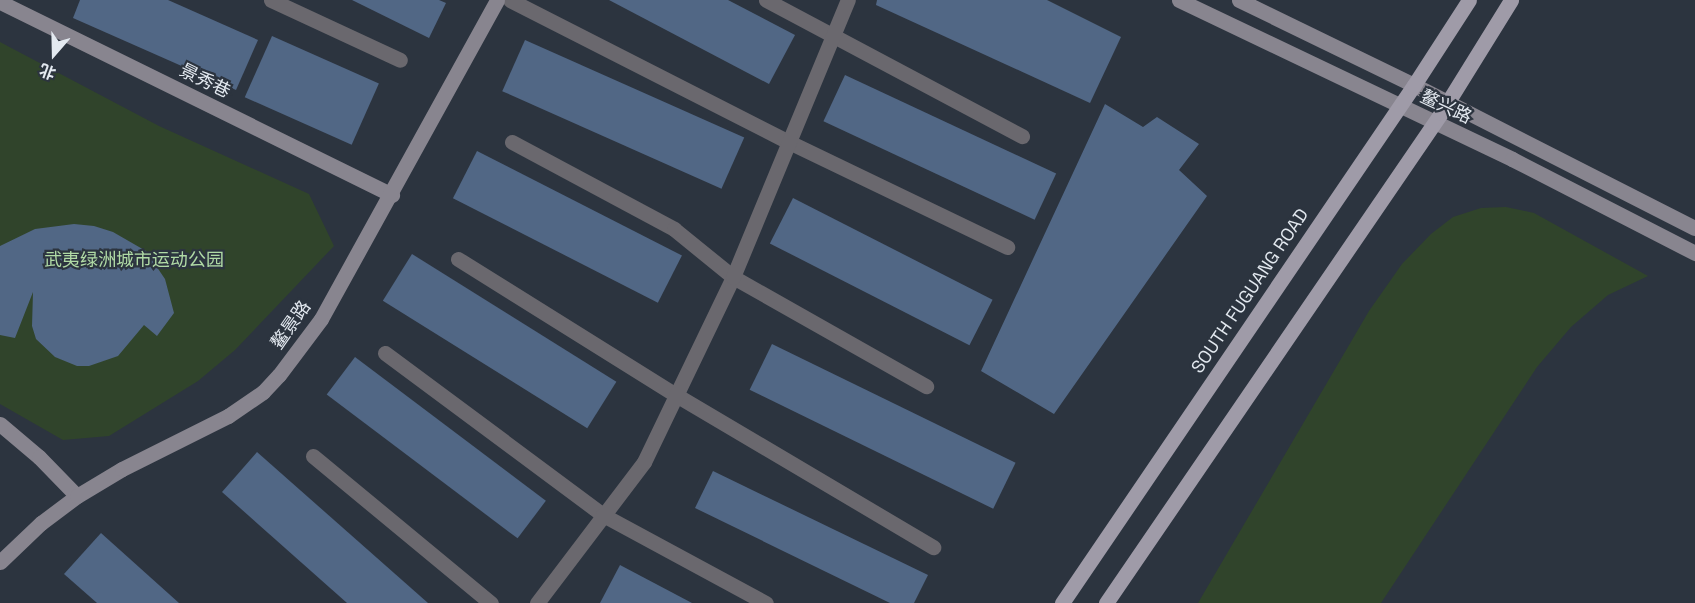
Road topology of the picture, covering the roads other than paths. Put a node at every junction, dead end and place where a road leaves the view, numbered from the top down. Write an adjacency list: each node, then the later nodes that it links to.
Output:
1 (273, 0): 12 (lane)
2 (497, 0): 20 (street, 鳌景路)
3 (510, 0): 19 (lane)
4 (766, 0): 11 (lane)
5 (848, 0): 11 (lane)
6 (1179, 0): 15 (street, 鳌兴路)
7 (1239, 0): 13 (street, 鳌兴路)
8 (1469, 0): 13 (main road, SOUTH FUGUANG ROAD)
9 (1511, 0): 14 (main road)
10 (0, 2): 20 (street, 景秀巷)
11 (833, 36): 17 (lane); 19 (lane)
12 (400, 60)
13 (1414, 85): 14 (street, 鳌兴路); 15 (main road, SOUTH FUGUANG ROAD)
14 (1448, 102): 16 (main road); 21 (street, 鳌兴路)
15 (1399, 107): 16 (street, 鳌兴路); 38 (main road, SOUTH FUGUANG ROAD)
16 (1434, 123): 23 (street, 鳌兴路); 39 (main road)
17 (1022, 136)
18 (512, 142): 25 (lane)
19 (791, 143): 22 (lane); 25 (lane)
20 (392, 195): 31 (street, 鳌景路)
21 (1695, 228)
22 (1007, 247)
23 (1695, 252)
24 (458, 260): 28 (lane)
25 (733, 277): 27 (lane); 28 (lane)
26 (385, 353): 32 (lane)
27 (926, 386)
28 (676, 395): 32 (lane); 33 (lane)
29 (0, 424): 31 (street)
30 (313, 456): 35 (lane)
31 (77, 496): 34 (street, 鳌景路)
32 (603, 515): 36 (lane); 37 (lane)
33 (933, 547)
34 (0, 562)
35 (491, 603)
36 (537, 603)
37 (766, 603)
38 (1062, 603)
39 (1106, 603)

